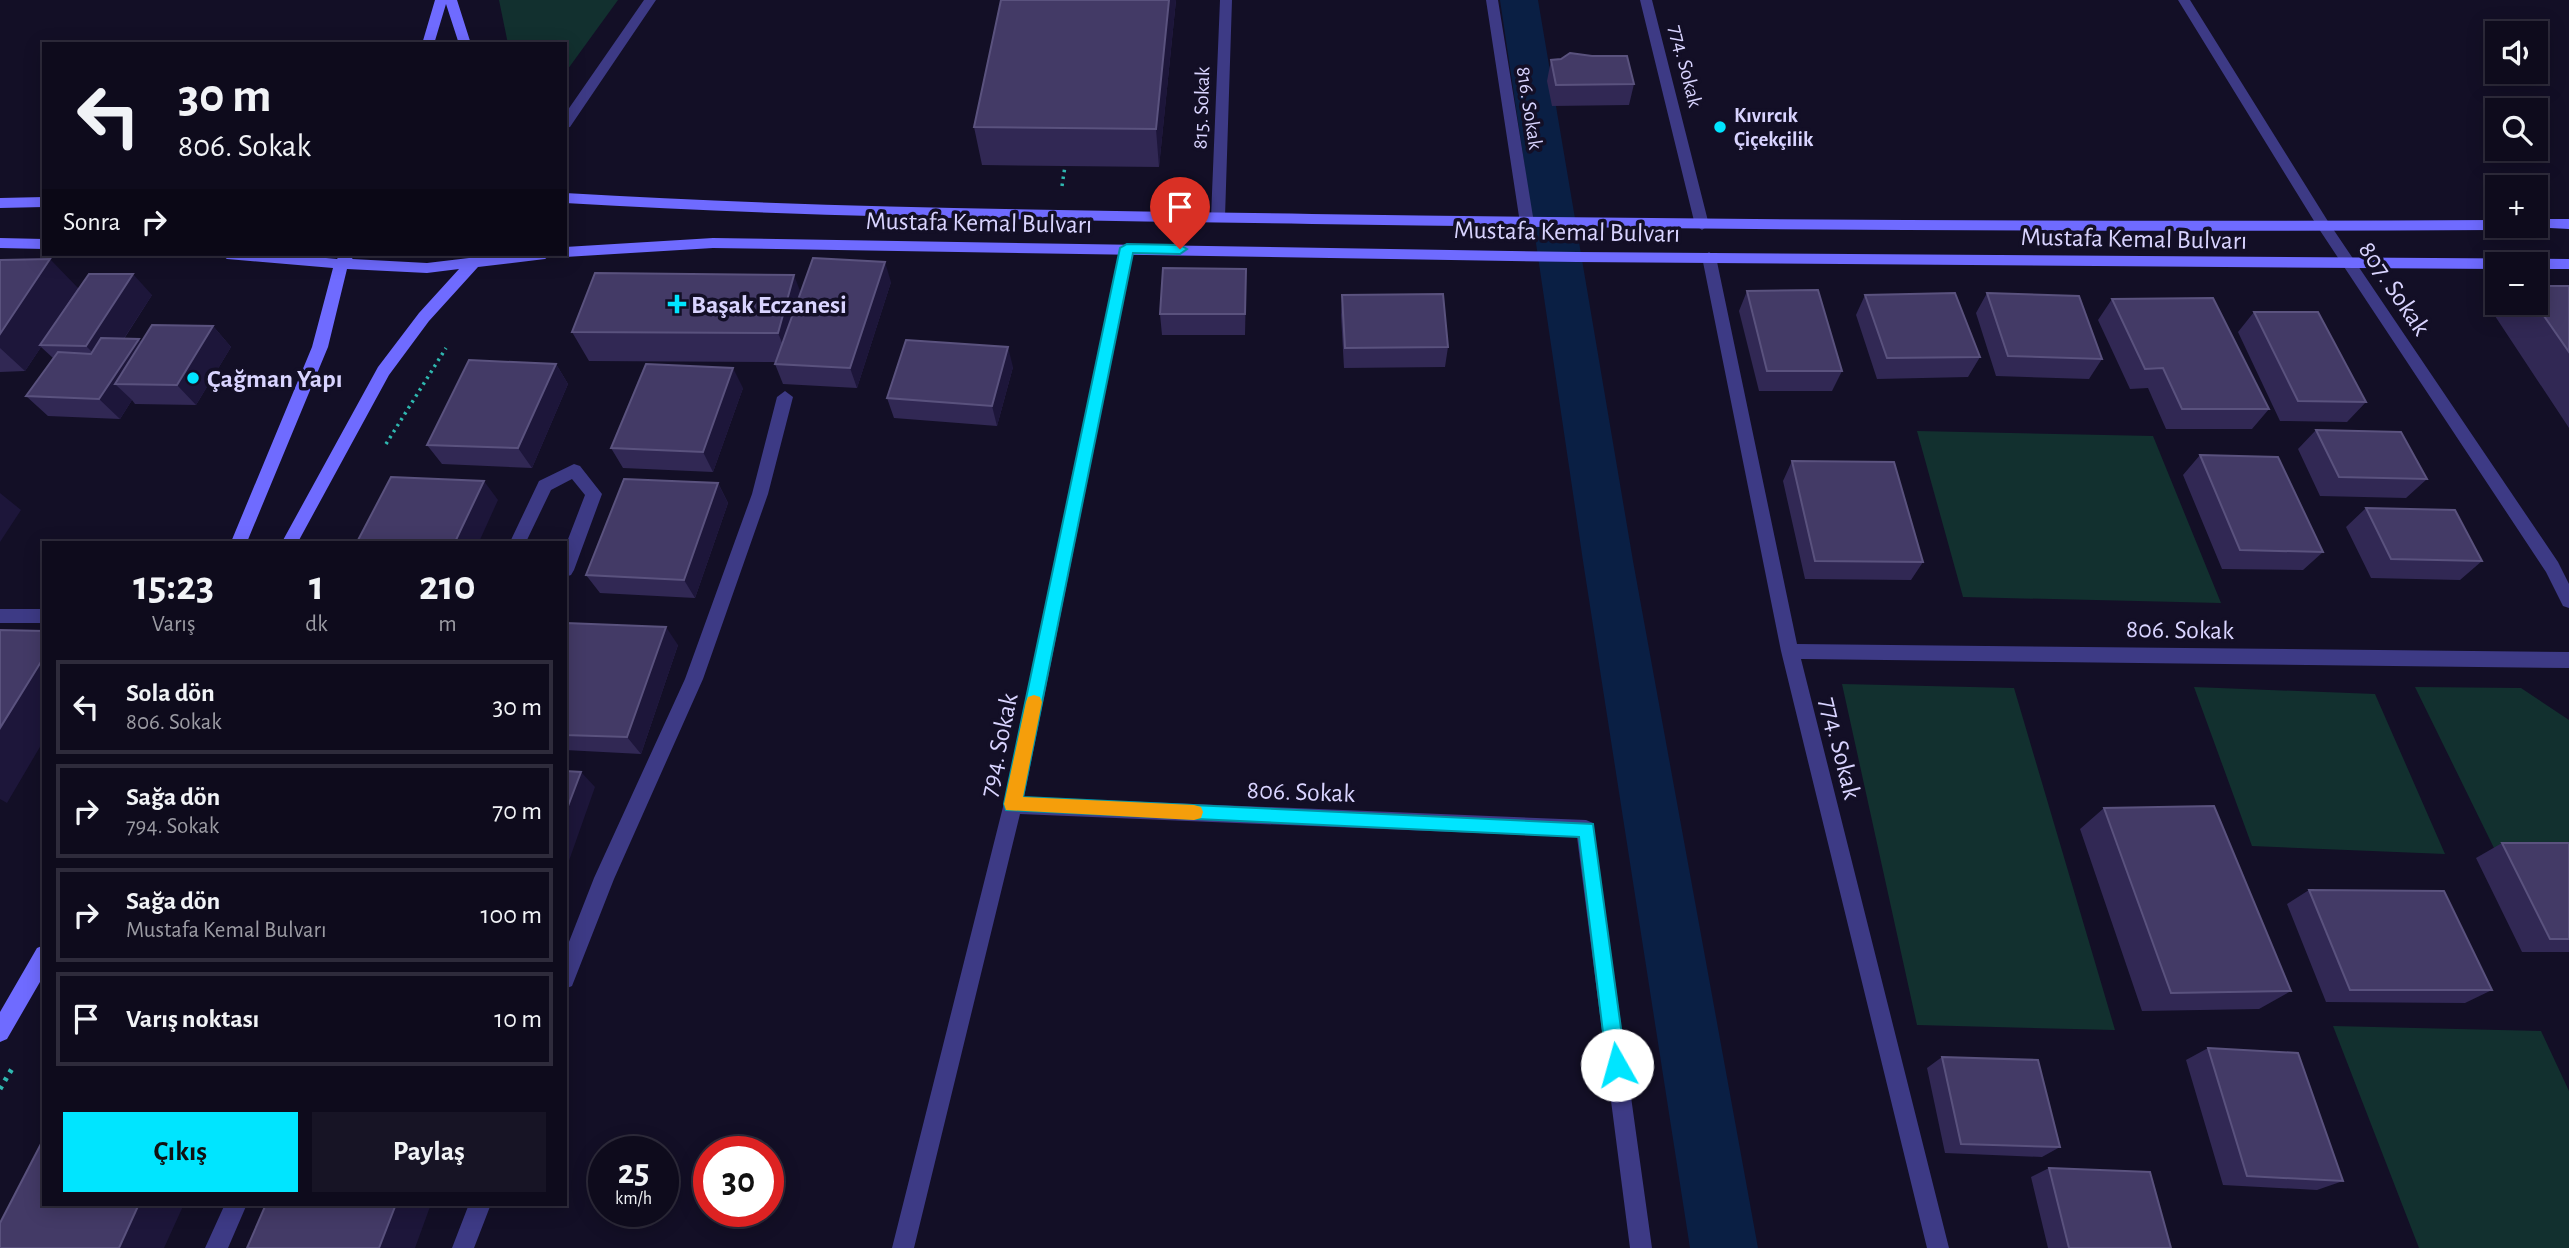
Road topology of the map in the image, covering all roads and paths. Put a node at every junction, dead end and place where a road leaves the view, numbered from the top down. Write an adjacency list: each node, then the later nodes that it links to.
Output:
1 (442, 0): 8 (main road)
2 (451, 0): 9 (main road)
3 (650, 0): 10 (street)
4 (1226, 0): 14 (street, 815. Sokak)
5 (1492, 0): 15 (street, 816. Sokak)
6 (1646, 0): 18 (street, 774. Sokak)
7 (2184, 0): 20 (street, 807. Sokak)
8 (429, 42)
9 (464, 42)
10 (567, 121)
11 (567, 198): 14 (main road, Mustafa Kemal Bulvarı)
12 (42, 202): 13 (main road)
13 (0, 203)
14 (1218, 217): 15 (main road, Mustafa Kemal Bulvarı)
15 (1527, 223): 18 (main road, Mustafa Kemal Bulvarı)
16 (2548, 224): 17 (main road)
17 (2569, 224)
18 (1702, 225): 20 (main road, Mustafa Kemal Bulvarı)
19 (2485, 225): 20 (main road, Mustafa Kemal Bulvarı)
20 (2324, 226): 30 (street, 807. Sokak)
21 (0, 243): 22 (main road)
22 (42, 244)
23 (1127, 248): 24 (main road, Mustafa Kemal Bulvarı); 27 (main road, Mustafa Kemal Bulvarı); 45 (street, 794. Sokak)
24 (567, 252)
25 (274, 256): 29 (main road)
26 (510, 256): 28 (main road)
27 (1709, 257): 30 (main road, Mustafa Kemal Bulvarı); 43 (street, 774. Sokak)
28 (475, 258): 29 (main road); 36 (main road)
29 (344, 259): 35 (main road)
30 (2350, 264): 31 (main road, Mustafa Kemal Bulvarı); 39 (street, 807. Sokak)
31 (2569, 264)
32 (452, 339): 34 (path)
33 (785, 397): 47 (street)
34 (381, 450)
35 (239, 541)
36 (291, 541)
37 (518, 541): 38 (street)
38 (567, 565)
39 (2561, 567): 40 (street, 807. Sokak)
40 (2569, 601)
41 (0, 616): 42 (street)
42 (42, 616)
43 (1790, 651): 44 (street, 806. Sokak); 55 (street, 774. Sokak)
44 (2569, 660)
45 (1012, 804): 53 (street, 794. Sokak); 54 (street, 806. Sokak)
46 (42, 958): 48 (main road)
47 (567, 974)
48 (0, 1031)
49 (235, 1206): 51 (street)
50 (479, 1206): 52 (street)
51 (216, 1248)
52 (463, 1248)
53 (902, 1248)
54 (1641, 1248)
55 (1938, 1248)

